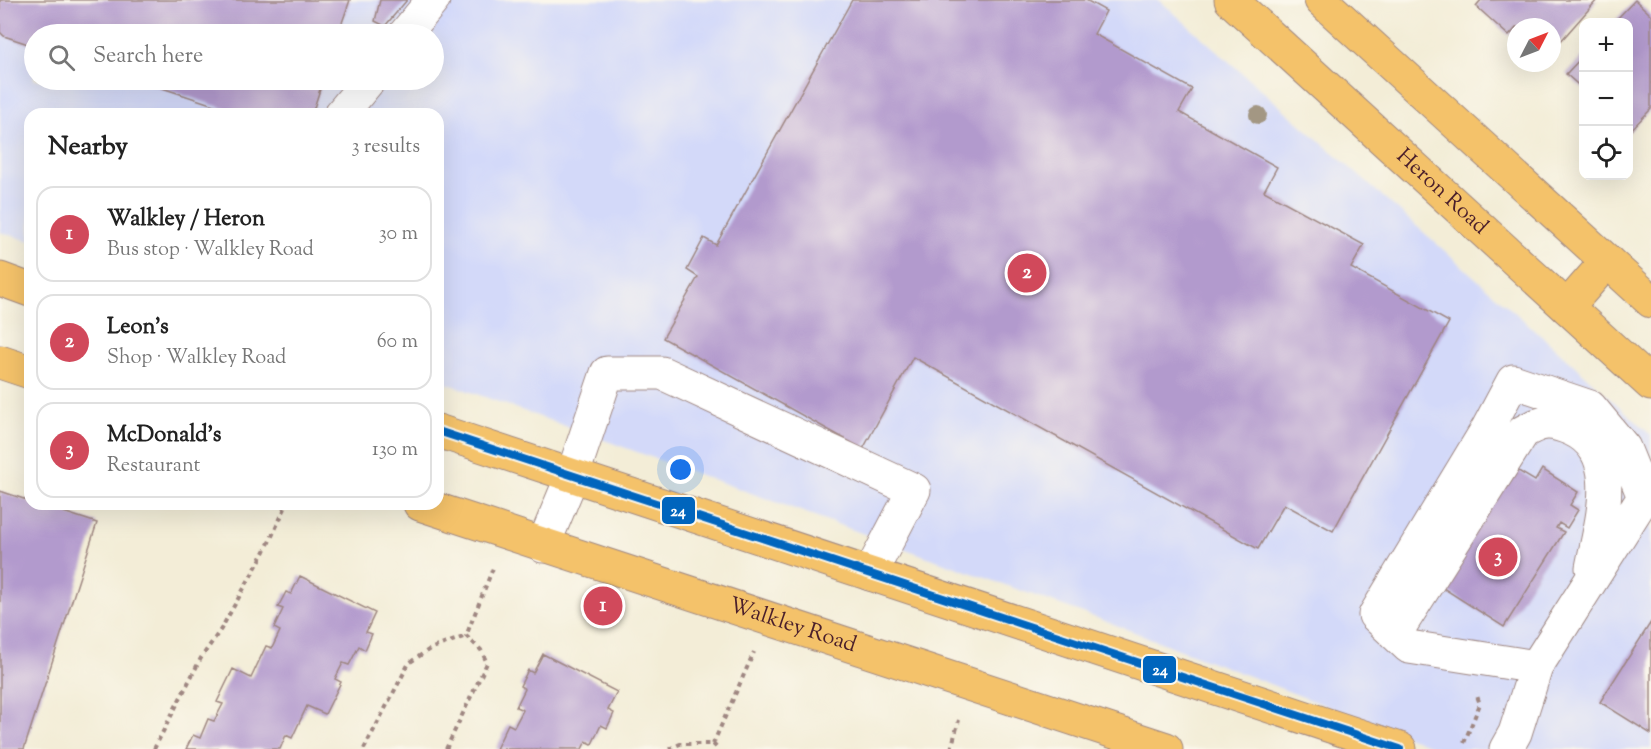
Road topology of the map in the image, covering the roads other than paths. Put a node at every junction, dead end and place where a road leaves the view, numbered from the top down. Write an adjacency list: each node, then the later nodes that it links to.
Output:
1 (433, 0): 4 (lane)
2 (1232, 0): 11 (main road, Heron Road)
3 (1321, 0): 7 (main road)
4 (413, 24)
5 (361, 90): 6 (lane)
6 (346, 108)
7 (1607, 261): 10 (main road); 11 (main road)
8 (0, 279): 9 (main road)
9 (24, 288)
10 (1651, 301)
11 (1567, 307): 14 (main road, Heron Road)
12 (0, 362): 13 (main road)
13 (24, 370)
14 (1651, 384)
15 (444, 433): 16 (main road)
16 (573, 474): 18 (lane); 19 (main road); 19 (lane)
17 (438, 510): 18 (main road, Walkley Road)
18 (543, 546): 23 (main road, Walkley Road)
19 (870, 574): 24 (main road)
20 (1590, 582): 21 (lane); 21 (lane); 22 (lane)
21 (1395, 634): 22 (lane)
22 (1536, 667): 25 (lane)
23 (1166, 749)
24 (1400, 749)
25 (1506, 749)

